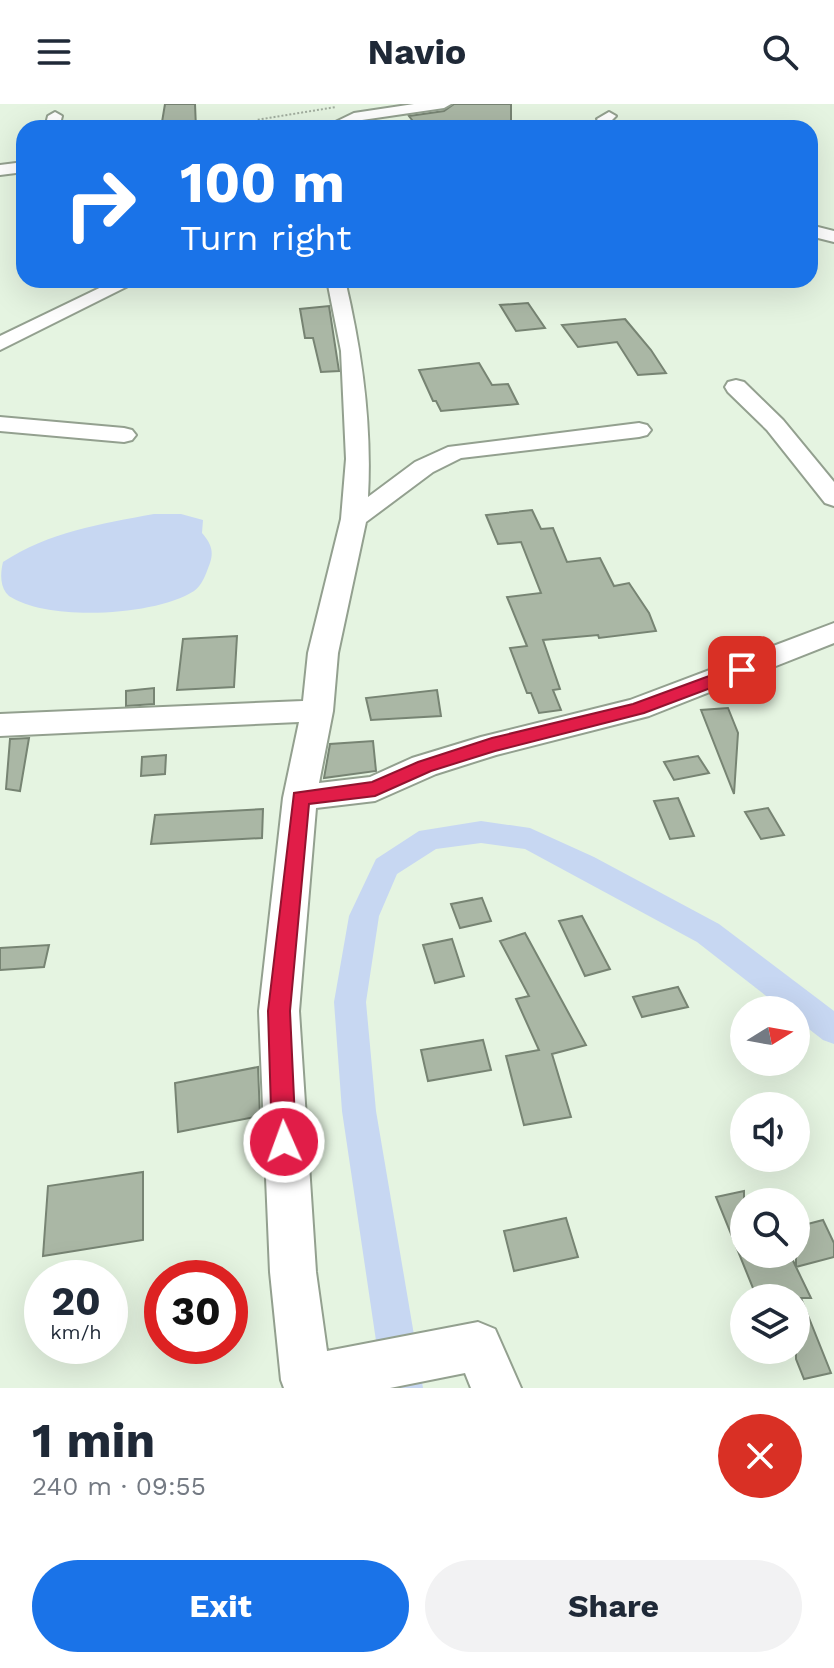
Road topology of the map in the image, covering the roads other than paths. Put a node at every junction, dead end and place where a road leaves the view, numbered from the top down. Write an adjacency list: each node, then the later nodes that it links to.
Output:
1 (444, 104): 3 (street)
2 (346, 105): 3 (street)
3 (359, 116): 4 (street)
4 (351, 120)
5 (115, 288): 7 (street)
6 (338, 288): 13 (street)
7 (0, 344)
8 (736, 387): 12 (street)
9 (0, 424): 11 (street)
10 (639, 430): 13 (street)
11 (124, 435)
12 (834, 498)
13 (354, 519): 15 (street)
14 (834, 632): 17 (street)
15 (317, 711): 16 (street); 17 (street)
16 (0, 725)
17 (300, 798): 18 (street)
18 (487, 1367)

